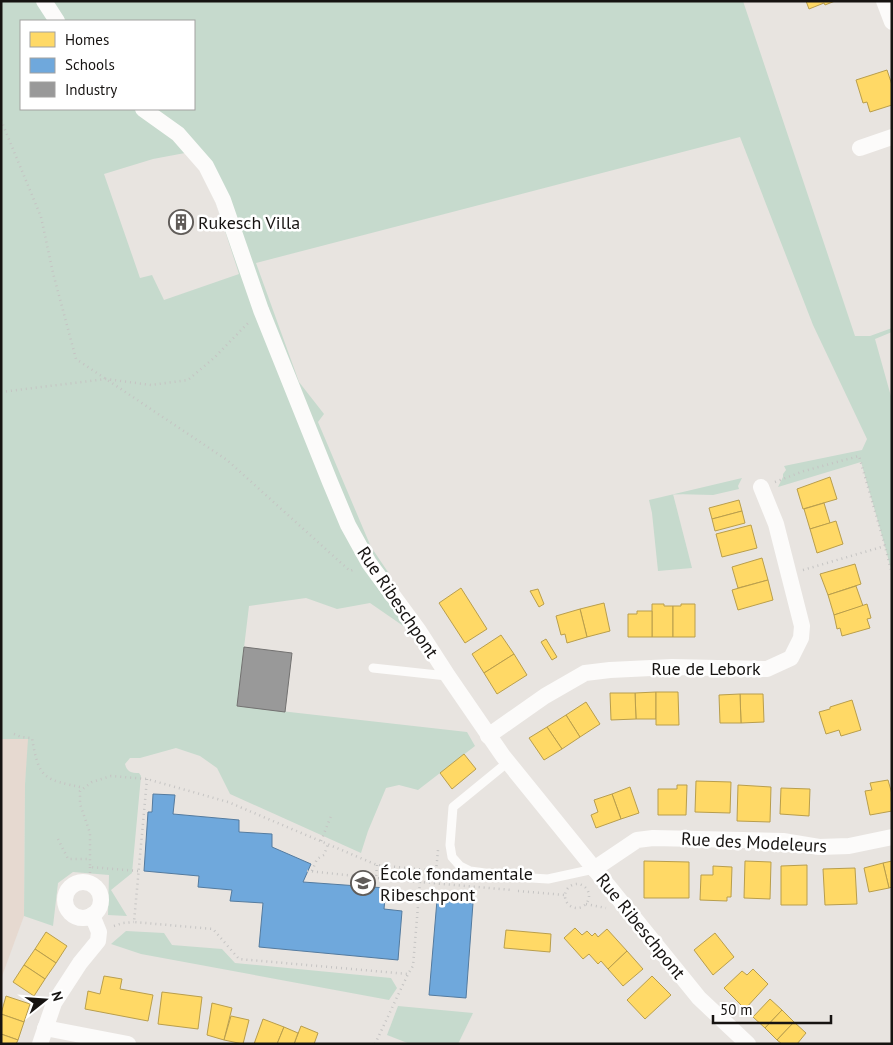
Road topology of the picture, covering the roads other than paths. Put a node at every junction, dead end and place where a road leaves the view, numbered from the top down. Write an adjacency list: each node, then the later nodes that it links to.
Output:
1 (44, 1): 3 (street)
2 (884, 1): 4 (street)
3 (56, 20)
4 (892, 22)
5 (144, 110): 10 (street, Rue Ribeschpont)
6 (892, 137): 7 (street)
7 (860, 148)
8 (761, 487): 11 (street, Rue de Lebork)
9 (373, 668): 10 (lane)
10 (448, 676): 11 (street, Rue Ribeschpont)
11 (488, 736): 12 (street, Rue Ribeschpont)
12 (508, 762): 14 (street, Rue Ribeschpont); 14 (lane)
13 (892, 837): 14 (street, Rue des Modeleurs)
14 (594, 869): 19 (street, Rue Ribeschpont)
15 (92, 915): 15 (street); 16 (street)
16 (45, 1028): 17 (street); 18 (street)
17 (40, 1044)
18 (128, 1044)
19 (748, 1044)

